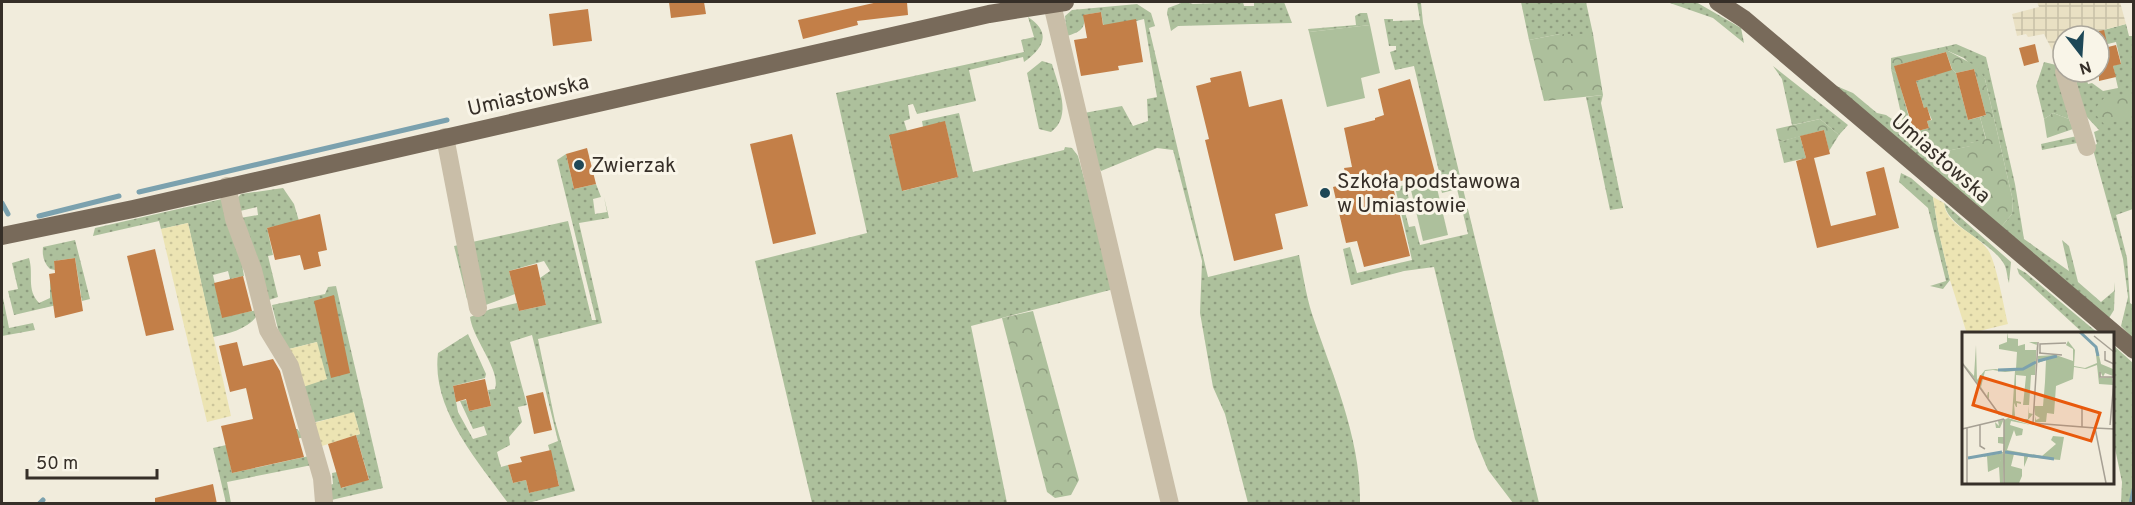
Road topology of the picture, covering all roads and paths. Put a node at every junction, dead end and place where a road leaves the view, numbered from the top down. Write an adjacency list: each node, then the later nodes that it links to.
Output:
1 (1718, 2): 9 (main road, Umiastowska)
2 (1058, 3): 4 (main road, Umiastowska); 13 (street)
3 (2069, 84): 5 (street)
4 (445, 137): 6 (main road, Umiastowska); 8 (street)
5 (2087, 147)
6 (227, 186): 7 (main road, Umiastowska); 12 (street)
7 (2, 237)
8 (478, 308)
9 (2112, 332)
10 (2114, 334): 11 (main road, Umiastowska)
11 (2133, 350)
12 (324, 502)
13 (1170, 504)

